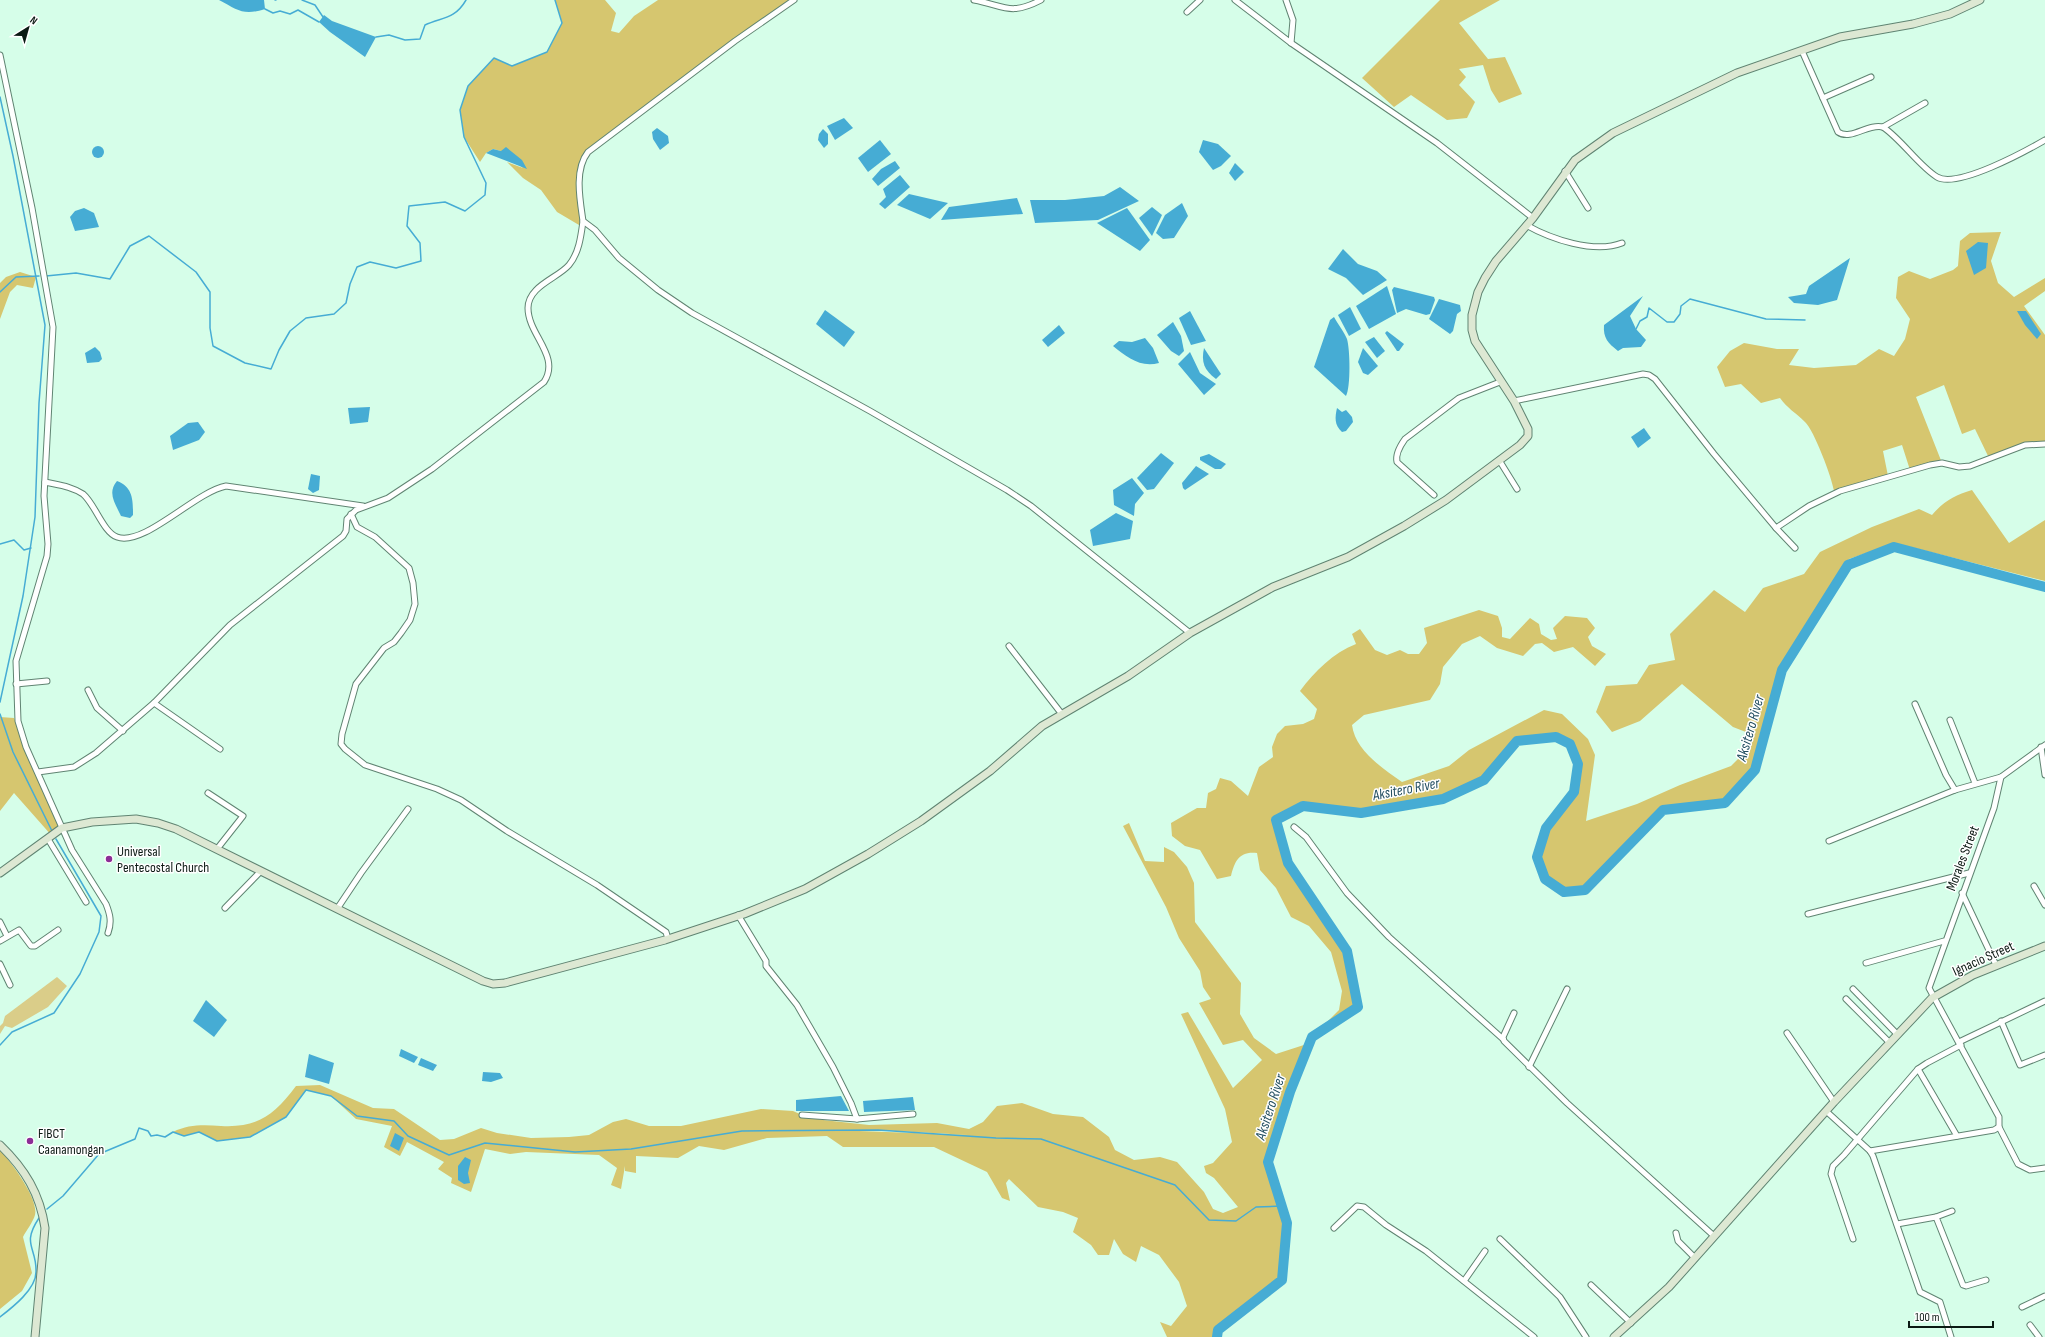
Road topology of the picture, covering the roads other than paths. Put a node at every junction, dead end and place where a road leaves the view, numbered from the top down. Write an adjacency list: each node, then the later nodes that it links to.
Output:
1 (794, 0): 21 (street)
2 (974, 0): 8 (street)
3 (1041, 0): 8 (street)
4 (1200, 0): 9 (street)
5 (1235, 0): 10 (street)
6 (1286, 0): 10 (street)
7 (1980, 0): 11 (street)
8 (983, 1)
9 (1186, 12)
10 (1291, 43): 20 (street)
11 (1802, 51): 14 (street); 18 (street)
12 (0, 55): 28 (street)
13 (1871, 77): 14 (street)
14 (1823, 98): 16 (street)
15 (1925, 104): 16 (street)
16 (1883, 127): 17 (street)
17 (2045, 140)
18 (1565, 171): 19 (street); 20 (street)
19 (1588, 208)
20 (1533, 218): 22 (street)
21 (583, 221): 31 (street); 35 (street)
22 (1526, 225): 23 (street); 24 (street)
23 (1622, 242)
24 (1500, 382): 25 (street); 30 (street)
25 (1514, 401): 27 (street); 33 (street)
26 (2045, 444): 33 (street)
27 (1499, 460): 29 (street); 35 (street)
28 (45, 482): 31 (street); 38 (street)
29 (1517, 489)
30 (1434, 495)
31 (364, 506): 32 (street)
32 (351, 514): 40 (street); 74 (street)
33 (1776, 528): 34 (street)
34 (1795, 548)
35 (1190, 633): 42 (street)
36 (1009, 646): 42 (street)
37 (46, 681): 38 (street)
38 (16, 684): 47 (street)
39 (88, 690): 44 (street)
40 (154, 703): 44 (street); 46 (street)
41 (1915, 704): 51 (street)
42 (1061, 714): 69 (street)
43 (1950, 720): 50 (street)
44 (122, 731): 47 (street)
45 (2043, 746): 48 (street); 49 (street)
46 (220, 749)
47 (38, 772): 55 (street)
48 (2045, 775)
49 (2001, 777): 50 (street); 60 (street, Morales Street)
50 (1975, 783): 51 (street)
51 (1954, 790): 57 (street)
52 (208, 793): 58 (street)
53 (408, 809): 67 (street)
54 (1294, 827): 91 (street)
55 (62, 828): 56 (street); 58 (street); 72 (street)
56 (48, 839): 61 (street); 64 (street)
57 (1829, 841)
58 (217, 849): 59 (street)
59 (261, 871): 66 (street); 67 (street)
60 (1969, 872): 63 (street, Morales Street); 68 (street)
61 (0, 873)
62 (2034, 886): 65 (street)
63 (1962, 893): 75 (street, Morales Street); 80 (street)
64 (86, 902)
65 (2045, 905)
66 (225, 908)
67 (337, 909): 74 (street)
68 (1808, 914)
69 (738, 916): 74 (street); 101 (street)
70 (0, 922): 73 (street)
71 (58, 930): 73 (street)
72 (108, 933)
73 (7, 936): 76 (street)
74 (668, 939)
75 (1944, 941): 78 (street); 84 (street, Morales Street)
76 (0, 942)
77 (2045, 946): 80 (street, Ignacio Street)
78 (1866, 963)
79 (0, 964): 81 (street)
80 (1996, 965): 84 (street, Ignacio Street)
81 (10, 985)
82 (1567, 989): 95 (street)
83 (1853, 989): 90 (street)
84 (1932, 998): 90 (street, Ignacio Street); 93 (street)
85 (1846, 999): 92 (street)
86 (2045, 1001): 88 (street)
87 (1514, 1013): 91 (street)
88 (2001, 1021): 93 (street); 94 (street)
89 (1787, 1033): 97 (street)
90 (1897, 1034): 92 (street, Ignacio Street)
91 (1503, 1039): 95 (street)
92 (1889, 1042): 97 (street, Ignacio Street)
93 (1960, 1044): 96 (street); 102 (street)
94 (2045, 1056)
95 (1529, 1067): 113 (street)
96 (1918, 1069): 103 (street); 104 (street)
97 (1834, 1102): 98 (street, Ignacio Street)
98 (1826, 1111): 104 (street); 113 (street, Ignacio Street)
99 (913, 1114): 101 (street)
100 (802, 1115): 101 (street)
101 (857, 1120)
102 (1999, 1127): 103 (street); 107 (street)
103 (1957, 1136): 106 (street)
104 (1856, 1140): 106 (street); 115 (street)
105 (0, 1144): 125 (street)
106 (1870, 1151): 110 (street)
107 (2045, 1168)
108 (1952, 1211): 109 (street)
109 (1936, 1217): 110 (street); 118 (street)
110 (1897, 1224): 129 (street)
111 (1334, 1228): 119 (street)
112 (1676, 1233): 117 (street)
113 (1714, 1236): 117 (street, Ignacio Street)
114 (1500, 1239): 127 (street)
115 (1853, 1239)
116 (1485, 1251): 119 (street)
117 (1695, 1258): 123 (street, Ignacio Street)
118 (1986, 1280)
119 (1464, 1281): 126 (street)
120 (1591, 1286): 123 (street)
121 (2045, 1296): 122 (street)
122 (2022, 1307)
123 (1631, 1323): 128 (street, Ignacio Street)
124 (2030, 1325): 130 (street)
125 (35, 1337)
126 (1534, 1337)
127 (1586, 1337)
128 (1614, 1337)
129 (1951, 1337)
130 (2039, 1337)

